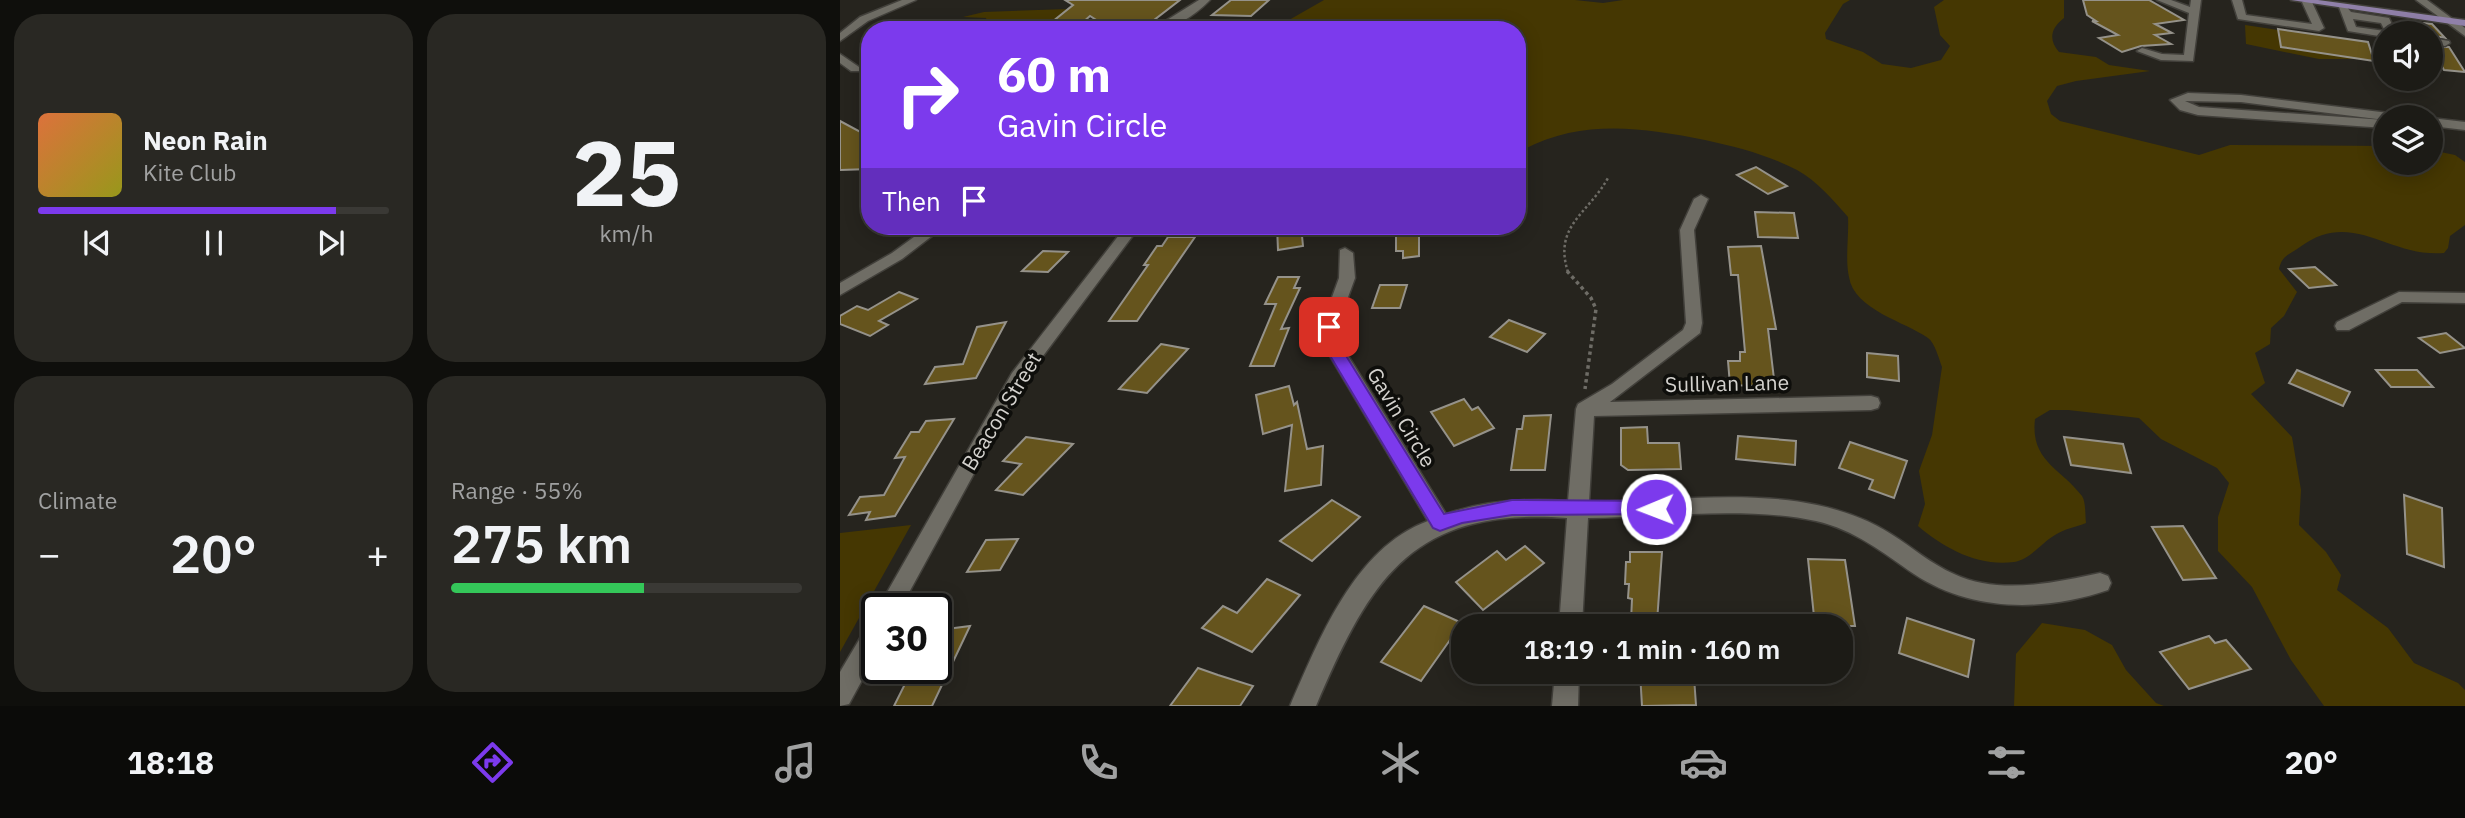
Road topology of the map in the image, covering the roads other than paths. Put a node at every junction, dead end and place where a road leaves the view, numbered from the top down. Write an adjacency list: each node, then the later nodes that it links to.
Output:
1 (911, 0): 11 (street)
2 (1205, 0): 12 (street)
3 (2162, 0): 10 (street)
4 (2196, 0): 10 (street)
5 (2421, 0): 14 (street)
6 (2301, 1): 7 (main road); 8 (street)
7 (2330, 2): 9 (main road)
8 (2237, 3)
9 (2345, 11): 13 (street); 14 (main road); 19 (street)
10 (2196, 12): 22 (street)
11 (863, 21)
12 (1176, 21)
13 (2385, 21)
14 (2451, 21): 16 (main road); 20 (street)
15 (861, 22): 18 (street)
16 (2465, 23)
17 (840, 24): 18 (street)
18 (856, 24): 21 (street)
19 (2373, 32)
20 (2465, 33)
21 (840, 38)
22 (2142, 51)
23 (840, 57): 24 (street)
24 (855, 69)
25 (2373, 115): 26 (street)
26 (2373, 123)
27 (2443, 125): 28 (street)
28 (2465, 127)
29 (1700, 199): 37 (street)
30 (925, 235): 33 (street)
31 (1126, 235): 41 (street, Beacon Street)
32 (1345, 253): 39 (street, Gavin Circle)
33 (840, 290)
34 (2465, 298): 35 (street)
35 (2343, 326)
36 (1871, 403): 37 (street, Sullivan Lane)
37 (1585, 409): 38 (street)
38 (1577, 510): 39 (street); 40 (street); 42 (street)
39 (1440, 523): 46 (street)
40 (2100, 583)
41 (897, 593)
42 (1571, 614)
43 (861, 659): 45 (street)
44 (1566, 684): 47 (street)
45 (840, 696)
46 (1303, 706)
47 (1565, 706)

